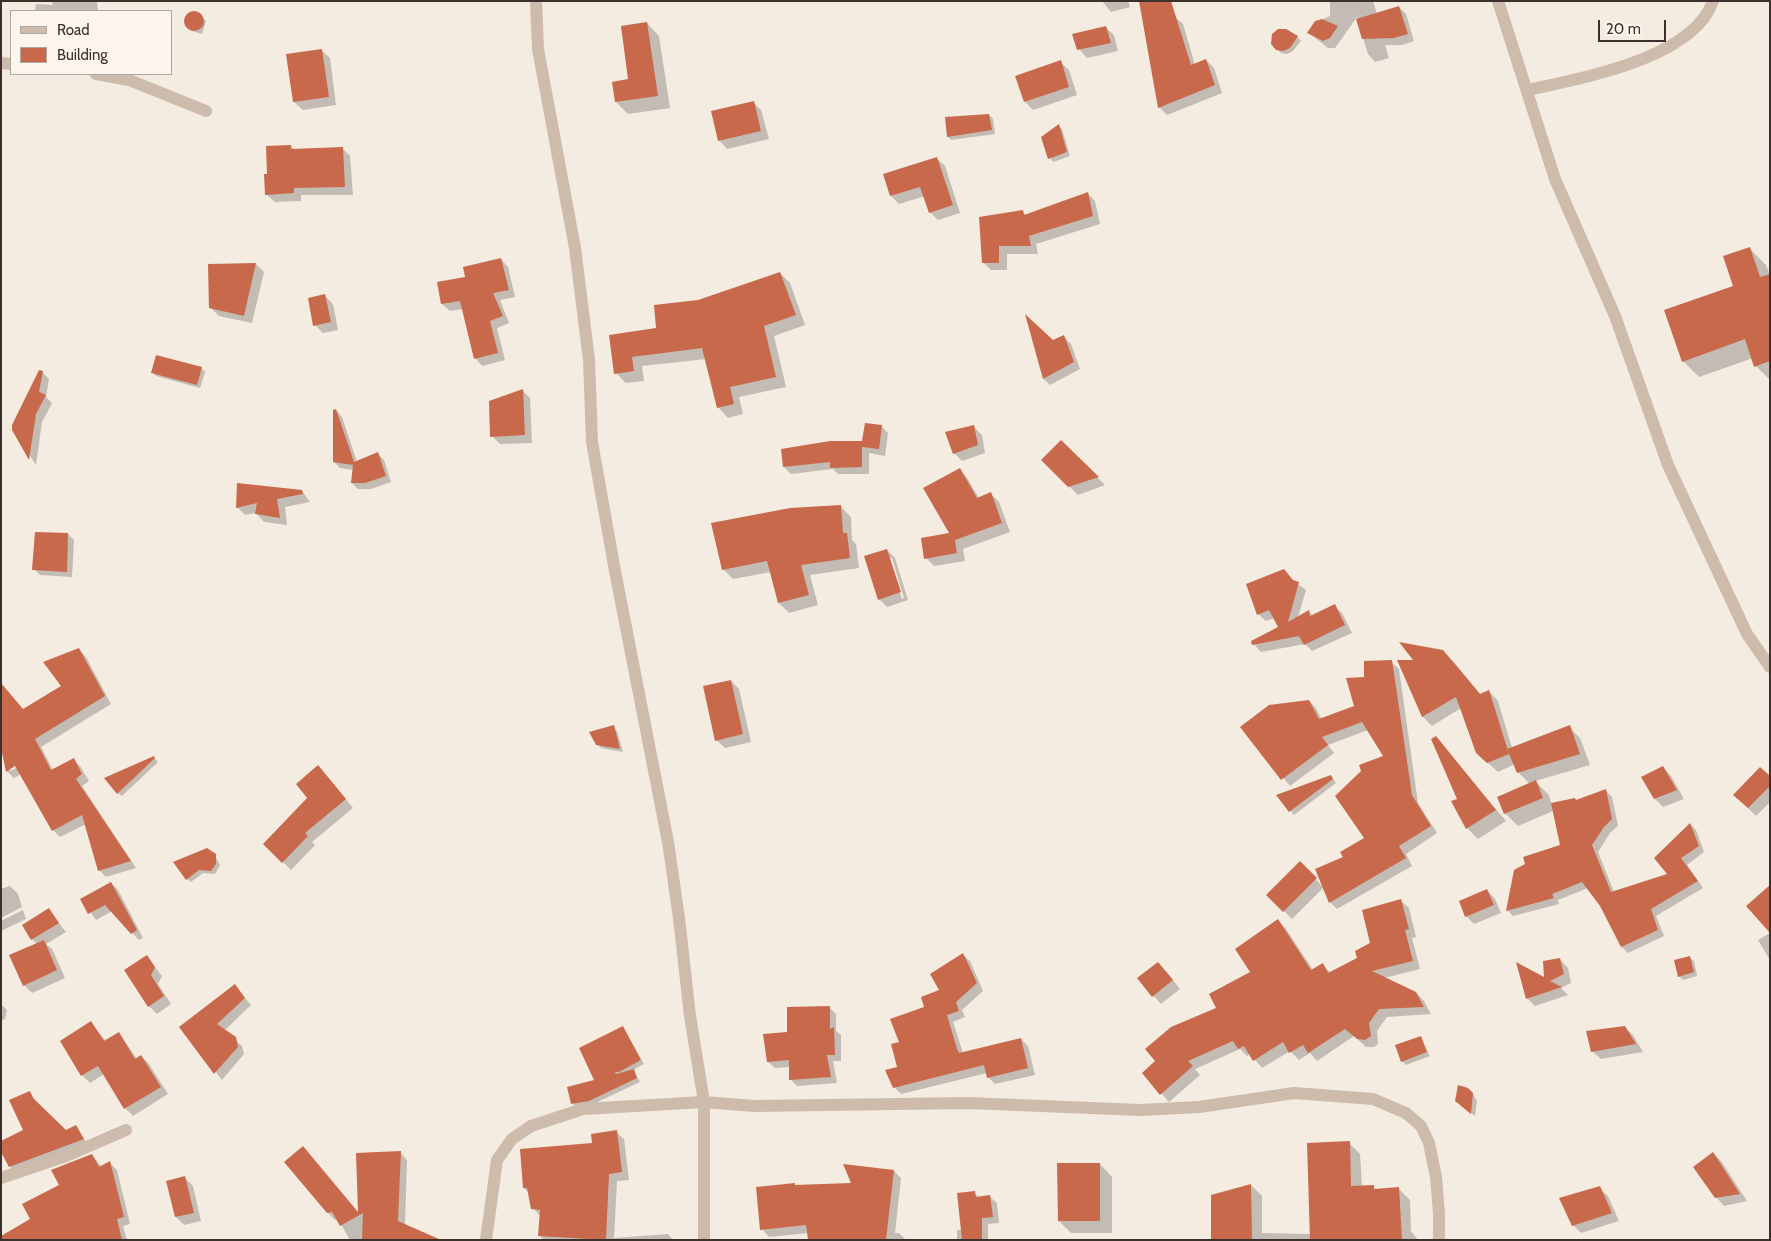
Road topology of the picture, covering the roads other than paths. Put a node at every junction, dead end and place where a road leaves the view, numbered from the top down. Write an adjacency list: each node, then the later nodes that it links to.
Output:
1 (536, 1): 8 (street)
2 (1498, 1): 5 (street)
3 (1712, 1): 5 (street)
4 (102, 75): 6 (street)
5 (1528, 90): 7 (street)
6 (206, 111)
7 (1770, 667)
8 (704, 1102): 11 (street); 12 (street); 13 (street)
9 (126, 1130): 10 (street)
10 (1, 1178)
11 (486, 1240)
12 (704, 1240)
13 (1438, 1240)

